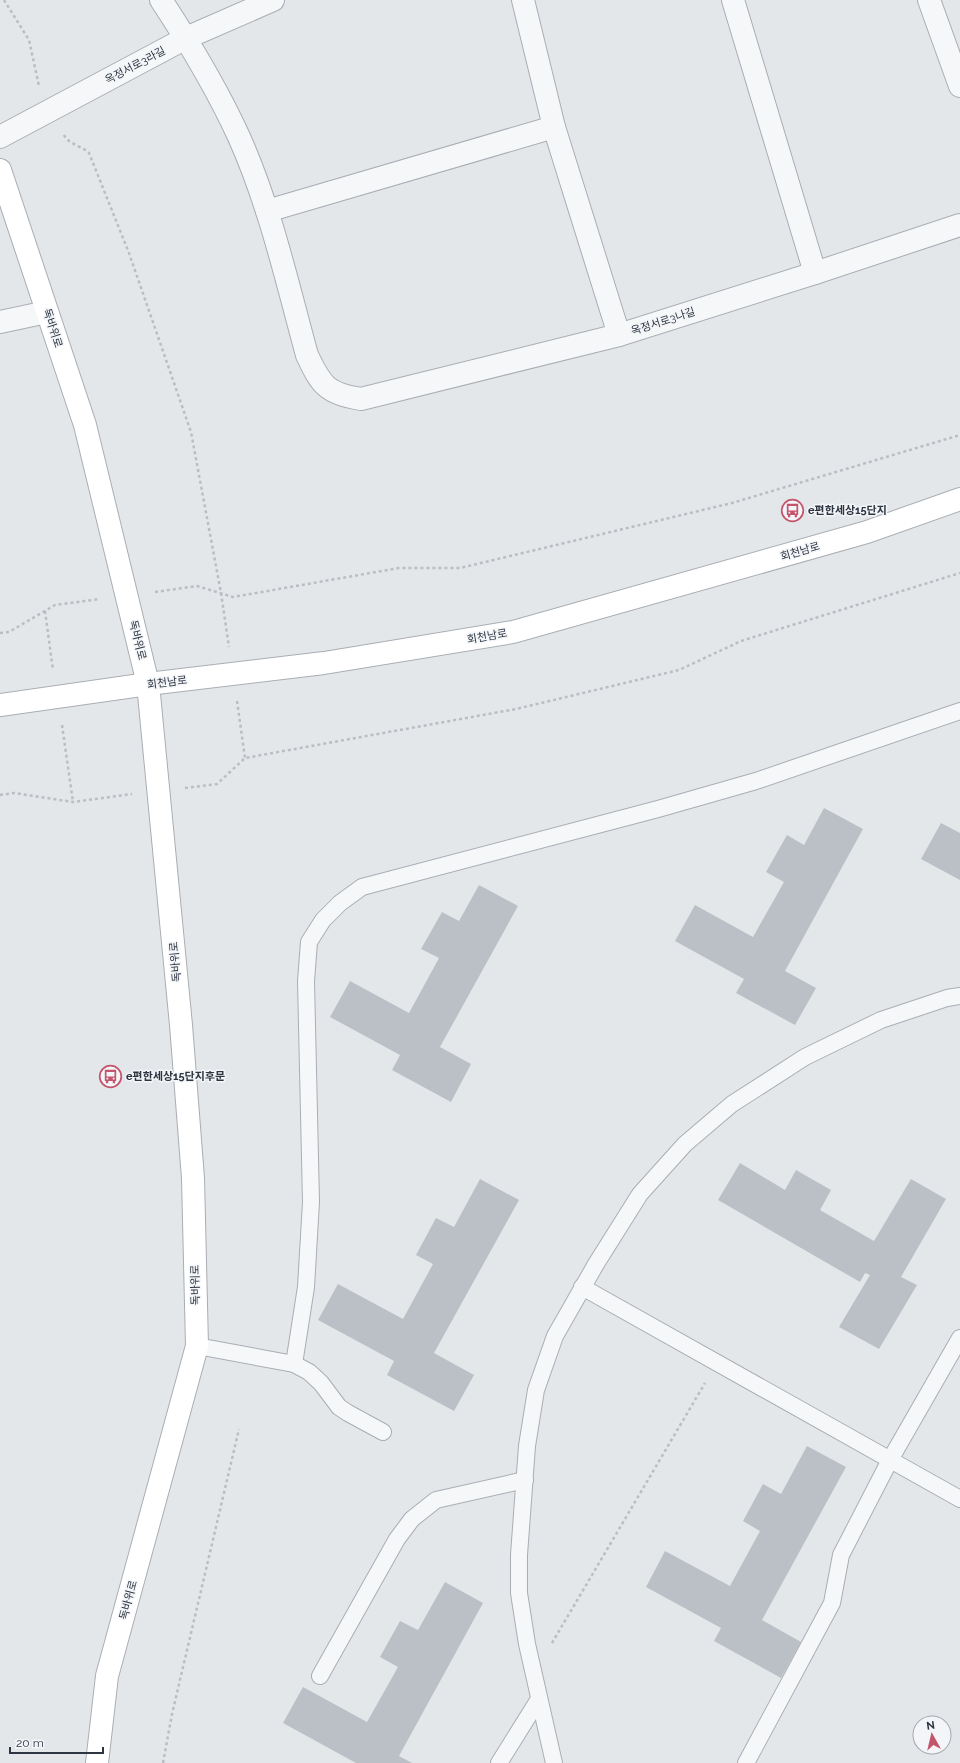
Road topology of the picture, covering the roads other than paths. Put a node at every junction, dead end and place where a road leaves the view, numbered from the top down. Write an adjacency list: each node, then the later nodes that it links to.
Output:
1 (161, 0): 6 (street)
2 (273, 0): 6 (street, 옥정서로3라길)
3 (523, 0): 8 (street)
4 (733, 0): 13 (street)
5 (929, 0): 7 (street)
6 (186, 38): 9 (street, 옥정서로3라길); 11 (street)
7 (960, 86)
8 (554, 127): 11 (street); 16 (street)
9 (0, 137)
10 (0, 170): 14 (main road, 독바위로)
11 (267, 211): 16 (street, 옥정서로3나길)
12 (960, 225): 13 (street, 옥정서로3나길)
13 (815, 273): 16 (street, 옥정서로3나길)
14 (47, 312): 15 (street); 18 (main road, 독바위로)
15 (0, 322)
16 (619, 335)
17 (960, 499): 18 (main road, 회천남로)
18 (148, 684): 19 (main road, 회천남로); 24 (main road, 독바위로)
19 (0, 705)
20 (960, 711): 25 (lane)
21 (960, 996): 22 (lane)
22 (582, 1287): 27 (lane); 28 (lane)
23 (960, 1338): 27 (lane)
24 (197, 1346): 25 (lane); 32 (main road, 독바위로)
25 (294, 1364): 26 (lane)
26 (383, 1432)
27 (890, 1460): 29 (lane); 35 (lane)
28 (525, 1480): 30 (lane); 31 (lane)
29 (960, 1499)
30 (320, 1676)
31 (539, 1699): 33 (lane); 34 (lane)
32 (97, 1763)
33 (500, 1763)
34 (554, 1763)
35 (746, 1763)

